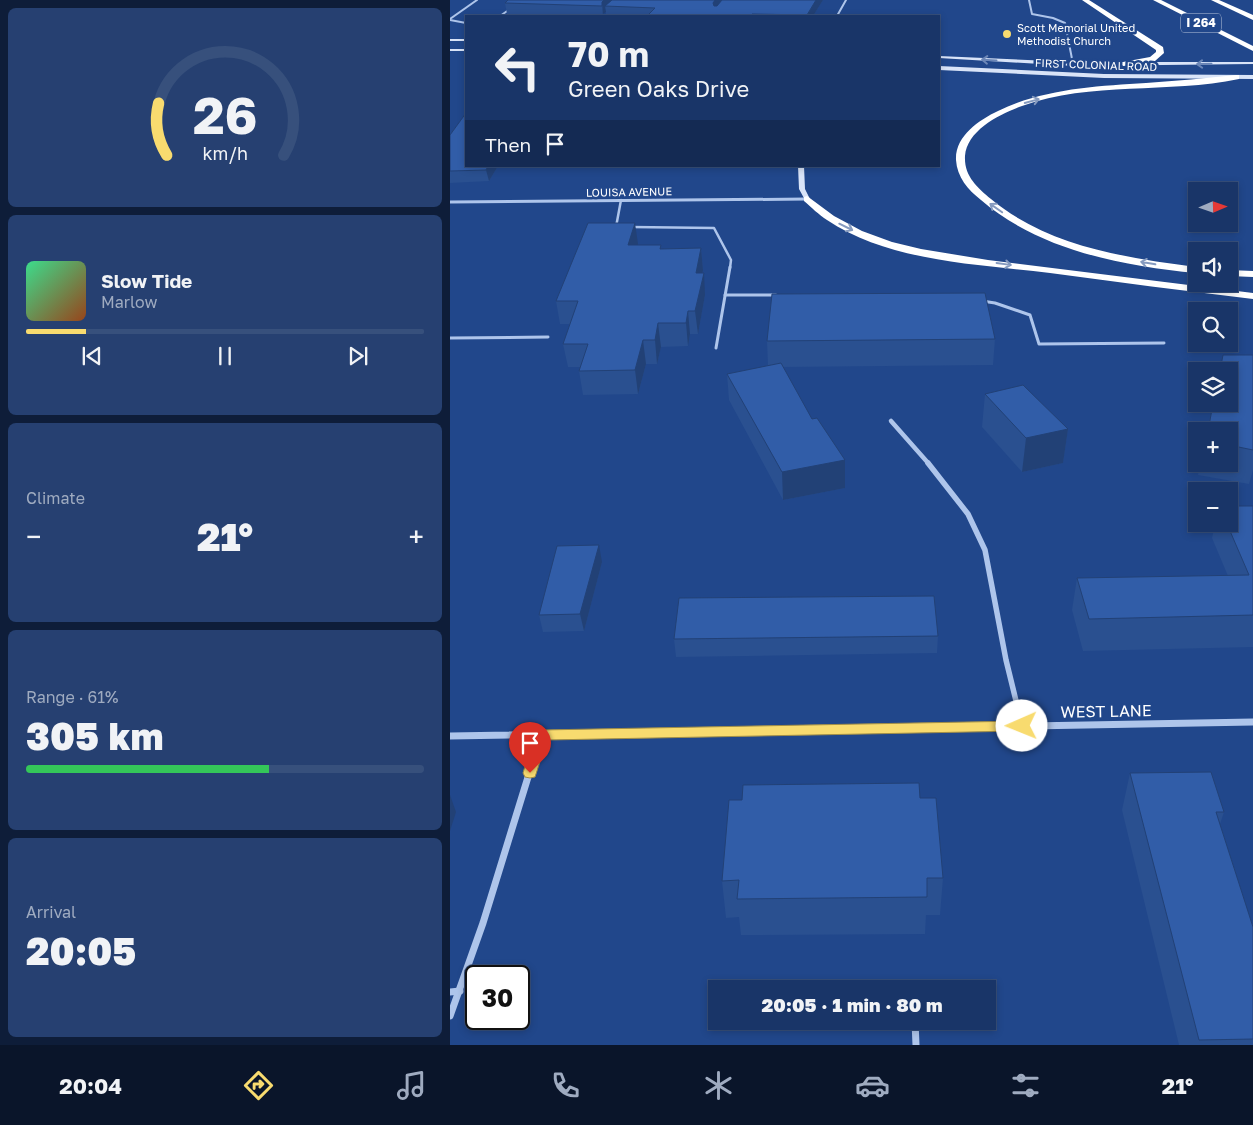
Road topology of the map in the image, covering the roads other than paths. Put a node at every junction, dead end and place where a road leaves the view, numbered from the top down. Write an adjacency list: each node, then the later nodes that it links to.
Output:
1 (477, 0): 11 (lane)
2 (846, 0): 9 (lane)
3 (1029, 0): 20 (lane)
4 (1085, 0): 21 (highway)
5 (1156, 0): 15 (highway, I 264)
6 (1214, 0): 10 (highway, I 264)
7 (515, 5): 8 (lane)
8 (501, 15)
9 (838, 15)
10 (1253, 18)
11 (450, 20): 12 (lane)
12 (465, 23)
13 (450, 40): 14 (main road)
14 (465, 40)
15 (1250, 47)
16 (450, 50): 17 (main road)
17 (465, 50)
18 (940, 58): 20 (main road, FIRST COLONIAL ROAD, one-way to 18)
19 (1253, 63): 21 (main road, FIRST COLONIAL ROAD, one-way to 21)
20 (1074, 64): 21 (main road, FIRST COLONIAL ROAD)
21 (1126, 64)
22 (940, 68): 23 (main road, FIRST COLONIAL ROAD)
23 (1236, 77): 24 (main road, FIRST COLONIAL ROAD); 29 (highway, one-way to 23)
24 (1253, 77)
25 (801, 167): 26 (main road)
26 (807, 199): 27 (street, LOUISA AVENUE); 34 (highway, one-way to 34)
27 (622, 200): 28 (street, LOUISA AVENUE); 32 (lane)
28 (450, 202)
29 (1188, 269)
30 (1238, 273): 31 (highway)
31 (1253, 274)
32 (725, 295): 33 (lane); 39 (lane)
33 (784, 295)
34 (1253, 296)
35 (977, 300): 38 (lane)
36 (548, 337): 37 (lane)
37 (450, 338)
38 (1164, 343)
39 (716, 348)
40 (891, 420): 42 (street)
41 (1253, 722): 42 (street, WEST LANE)
42 (1022, 726): 43 (street, WEST LANE)
43 (541, 735): 44 (street, WEST LANE); 45 (street)
44 (450, 736)
45 (460, 991): 46 (street); 47 (street)
46 (450, 992)
47 (450, 1016)
48 (915, 1030): 49 (street)
49 (916, 1045)

